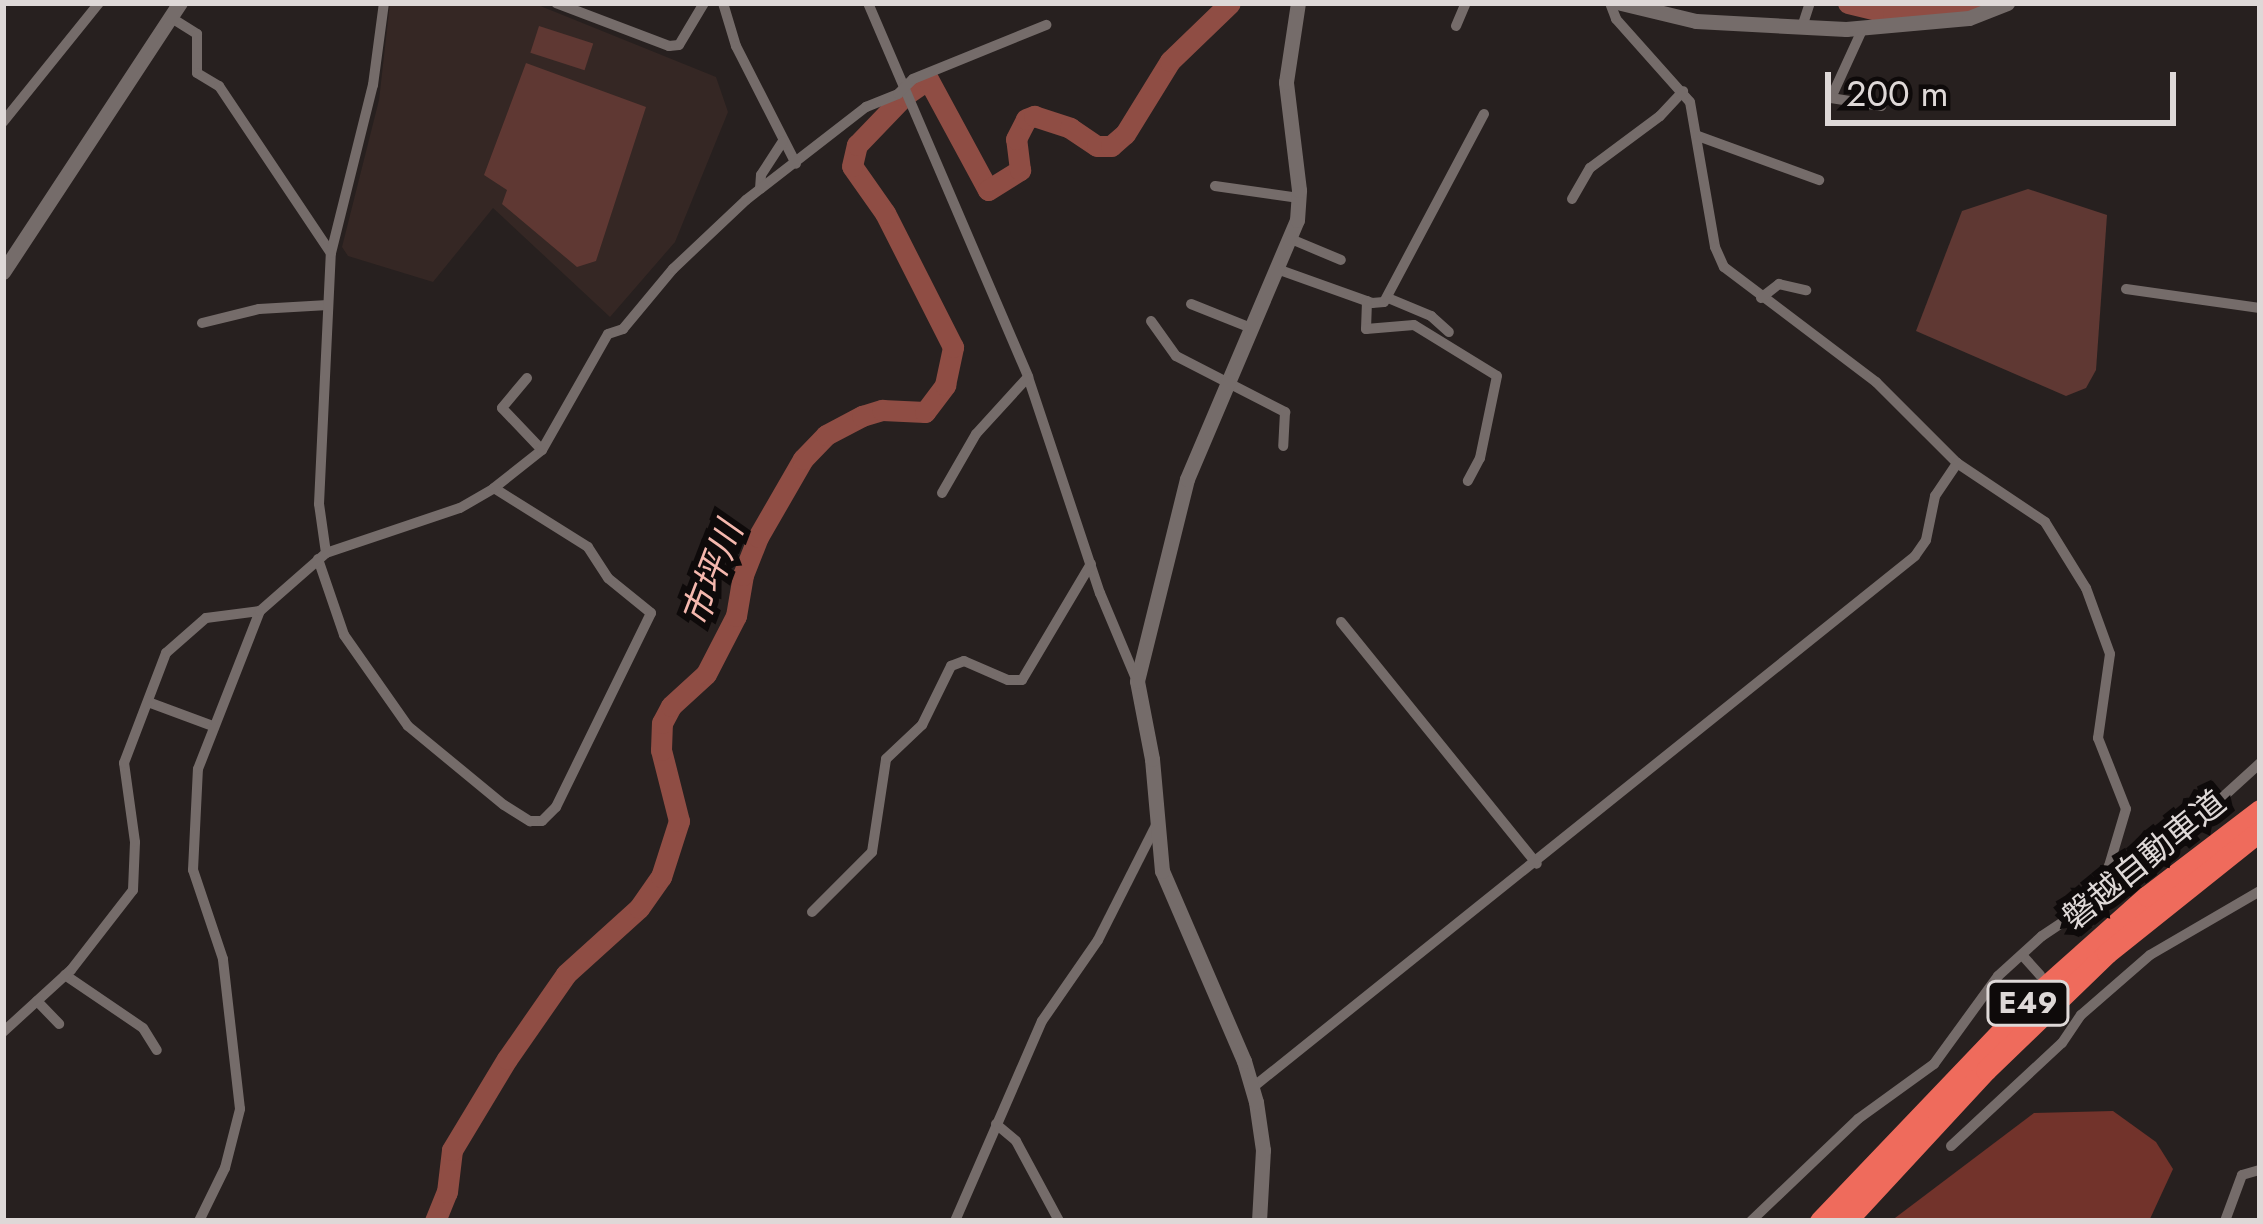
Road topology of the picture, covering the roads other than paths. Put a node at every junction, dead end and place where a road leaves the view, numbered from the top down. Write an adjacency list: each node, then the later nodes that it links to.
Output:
1 (99, 3): 23 (street)
2 (384, 3): 33 (street)
3 (556, 3): 4 (street)
4 (704, 3)
5 (723, 3): 25 (street)
6 (868, 3): 19 (street)
7 (1298, 3): 30 (street)
8 (1466, 3): 16 (street)
9 (1610, 3): 20 (street)
10 (1621, 3): 13 (street)
11 (1810, 3): 17 (street)
12 (2007, 3): 18 (street)
13 (1674, 9): 17 (street)
14 (175, 10): 33 (street); 36 (street)
15 (1046, 25): 19 (street)
16 (1456, 26)
17 (1802, 27): 18 (street)
18 (1863, 28): 21 (street)
19 (904, 86): 26 (street); 49 (street)
20 (1683, 91): 24 (street); 31 (street)
21 (1881, 106)
22 (1484, 114): 39 (street)
23 (3, 122)
24 (1698, 136): 27 (street); 40 (street)
25 (784, 141): 26 (street); 29 (street)
26 (796, 164): 29 (street)
27 (1819, 180)
28 (1215, 186): 30 (street)
29 (760, 189): 53 (street)
30 (1299, 198): 32 (street)
31 (1571, 199)
32 (1291, 239): 34 (street); 35 (street)
33 (331, 253): 43 (street)
34 (1341, 260)
35 (1277, 268): 41 (street); 47 (street)
36 (3, 272)
37 (1806, 290): 40 (street)
38 (2126, 290): 44 (street)
39 (1388, 298): 41 (street); 48 (street)
40 (1760, 298): 54 (street)
41 (1367, 301): 55 (street)
42 (1191, 304): 47 (street)
43 (328, 305): 46 (street); 58 (street)
44 (2260, 308)
45 (1151, 321): 51 (street)
46 (202, 322)
47 (1251, 328): 51 (street)
48 (1449, 332)
49 (1028, 376): 57 (street); 59 (street)
50 (527, 378): 53 (street)
51 (1226, 386): 52 (street); 62 (street)
52 (1283, 446)
53 (542, 450): 56 (street)
54 (1957, 463): 69 (street); 71 (street)
55 (1468, 482)
56 (494, 488): 58 (street); 58 (street)
57 (942, 493)
58 (322, 556): 60 (street)
59 (1090, 564): 62 (street); 72 (street)
60 (260, 611): 63 (street); 64 (street)
61 (1341, 622): 69 (street)
62 (1137, 681): 67 (street)
63 (148, 702): 64 (street); 74 (street)
64 (213, 726): 86 (street)
65 (2260, 764): 71 (street)
66 (2260, 810): 91 (highway, 磐越自動車道 / E49)
67 (1155, 827): 82 (street); 83 (street)
68 (2260, 831): 92 (highway, 磐越自動車道 / E49)
69 (1537, 863): 82 (street)
70 (2260, 891): 78 (street)
71 (2109, 892): 73 (street)
72 (812, 912)
73 (2022, 955): 75 (street); 90 (street)
74 (65, 975): 76 (street); 81 (street)
75 (2040, 975)
76 (37, 1001): 79 (street); 80 (street)
77 (2069, 1004): 78 (street)
78 (2080, 1016): 84 (street)
79 (59, 1024)
80 (3, 1032)
81 (157, 1050)
82 (1252, 1088): 89 (street)
83 (996, 1124): 87 (street); 88 (street)
84 (1951, 1146)
85 (2260, 1170): 93 (street)
86 (199, 1221)
87 (956, 1221)
88 (1059, 1221)
89 (1259, 1221)
90 (1751, 1221)
91 (1820, 1221)
92 (1846, 1221)
93 (2225, 1221)

